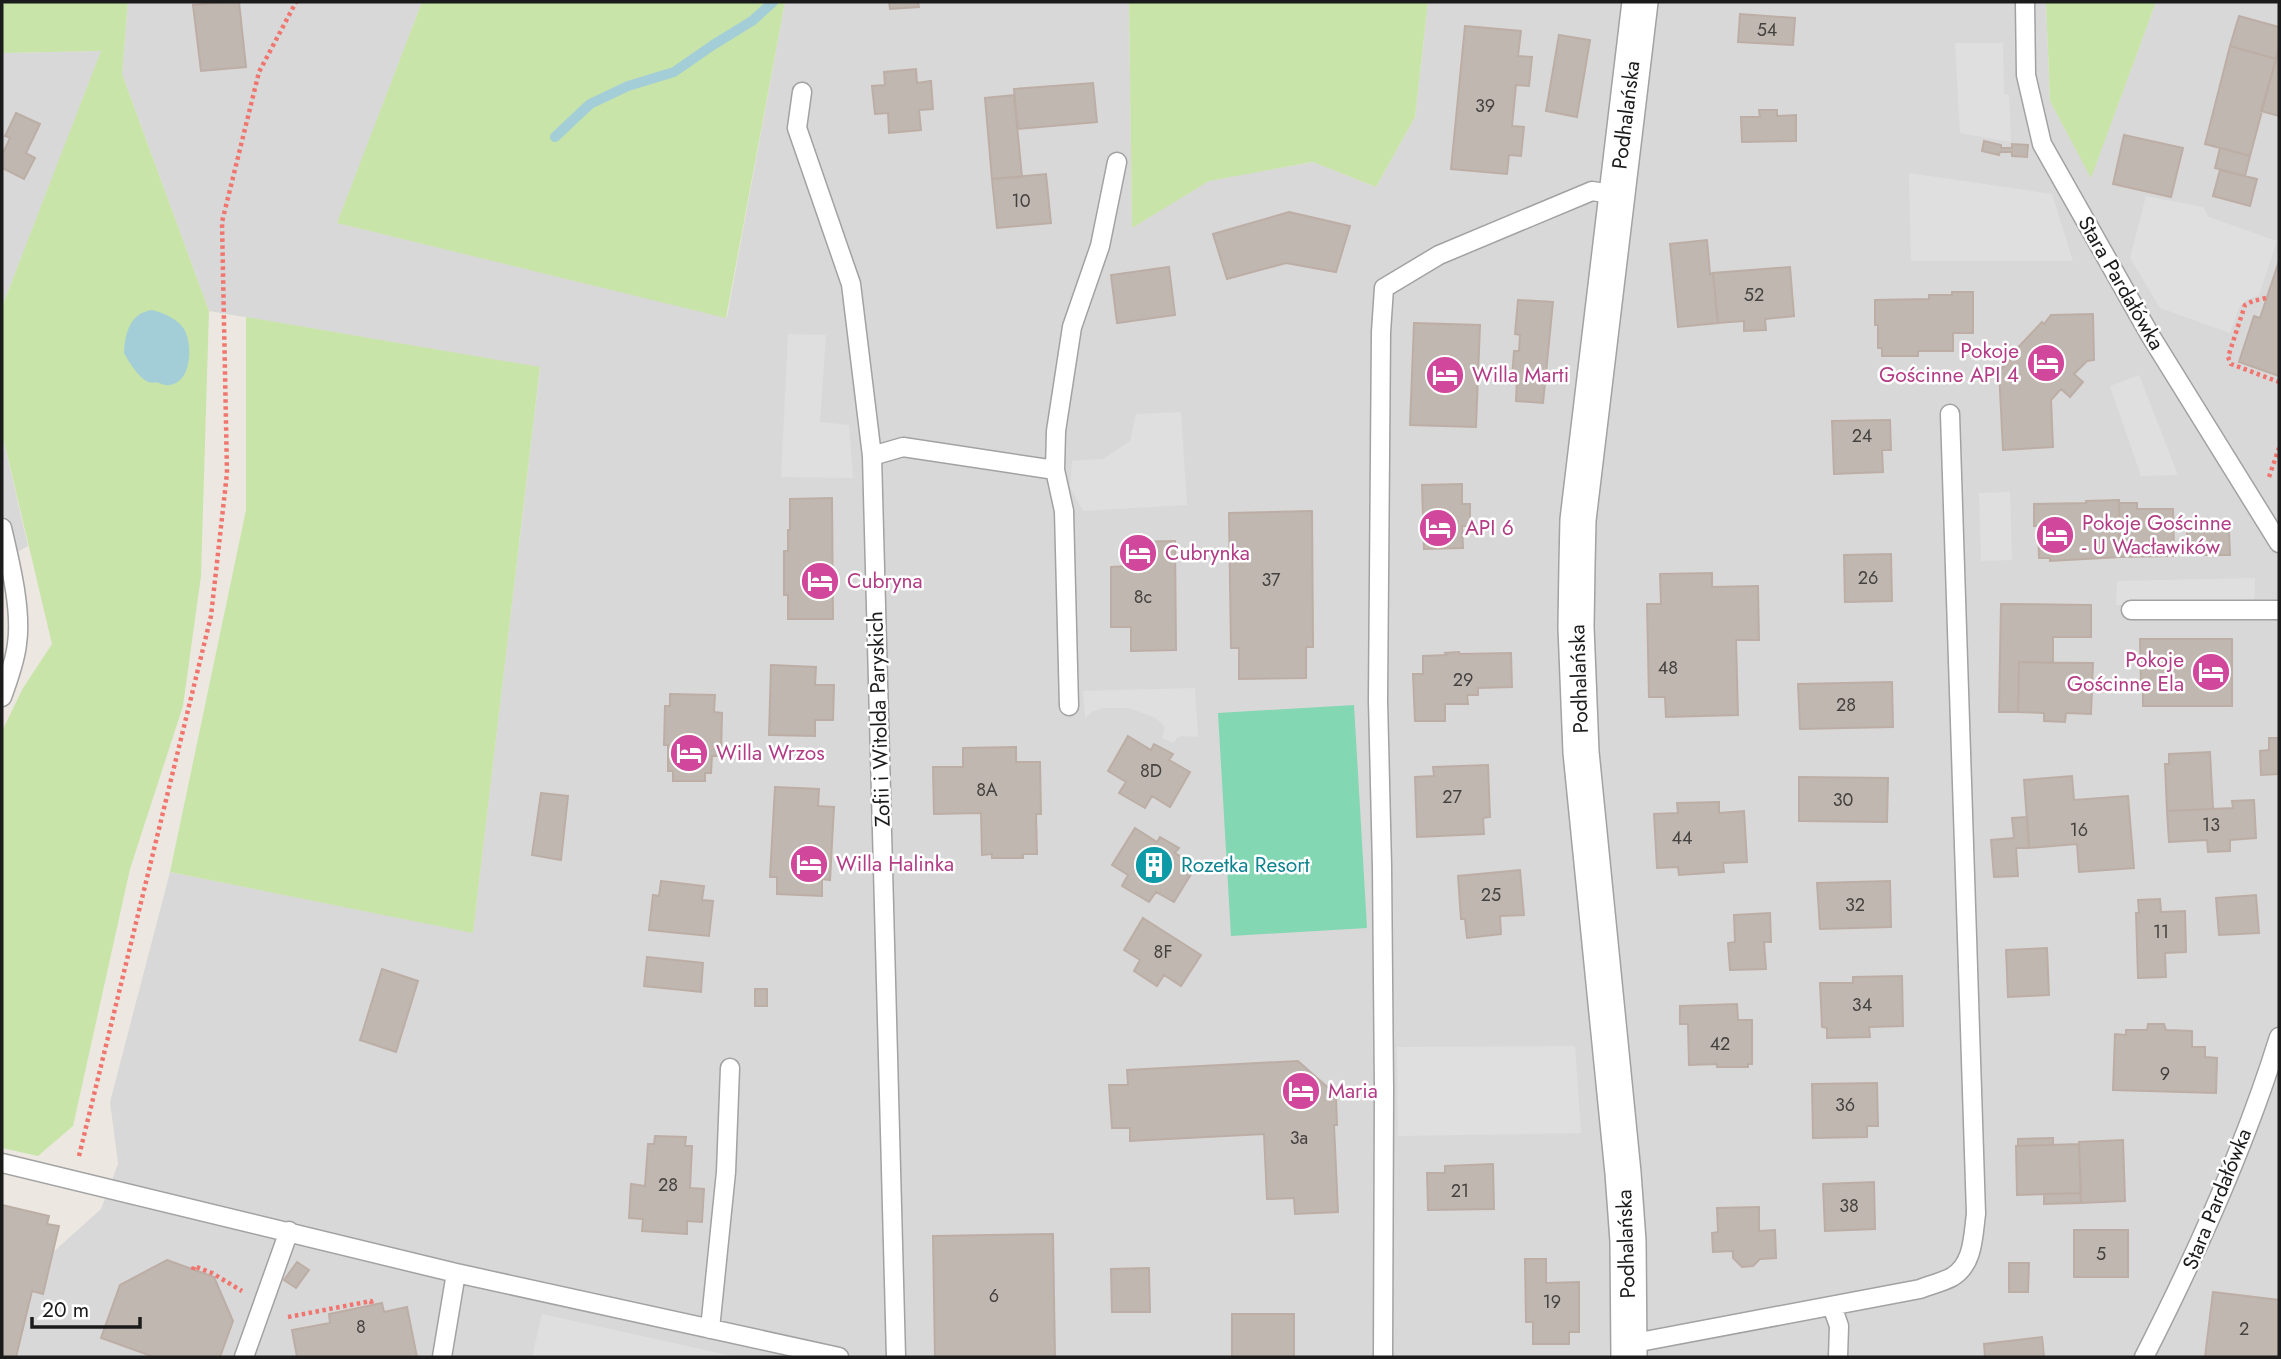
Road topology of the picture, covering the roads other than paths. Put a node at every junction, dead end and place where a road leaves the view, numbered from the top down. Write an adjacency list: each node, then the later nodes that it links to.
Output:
1 (1640, 2): 5 (street, Podhalańska)
2 (2025, 2): 10 (lane, Stara Pardałówka)
3 (802, 92): 7 (lane, Zofii i Witolda Paryskich)
4 (1116, 162): 8 (lane)
5 (1617, 195): 22 (street, Podhalańska); 27 (lane)
6 (1950, 414): 20 (lane)
7 (872, 456): 8 (lane); 26 (lane, Zofii i Witolda Paryskich)
8 (1055, 470): 14 (lane)
9 (2, 528): 13 (lane)
10 (2279, 543)
11 (2131, 610): 12 (lane)
12 (2279, 610)
13 (2, 698)
14 (1069, 706)
15 (2279, 1037): 29 (lane, Stara Pardałówka)
16 (730, 1068): 21 (lane)
17 (2, 1163): 18 (lane)
18 (289, 1231): 19 (lane); 23 (lane)
19 (456, 1273): 21 (lane); 24 (lane)
20 (1832, 1306): 22 (lane); 28 (lane)
21 (710, 1329): 25 (lane)
22 (1629, 1351)
23 (244, 1357)
24 (442, 1357)
25 (839, 1357)
26 (896, 1357)
27 (1383, 1357)
28 (1838, 1357)
29 (2144, 1357)

